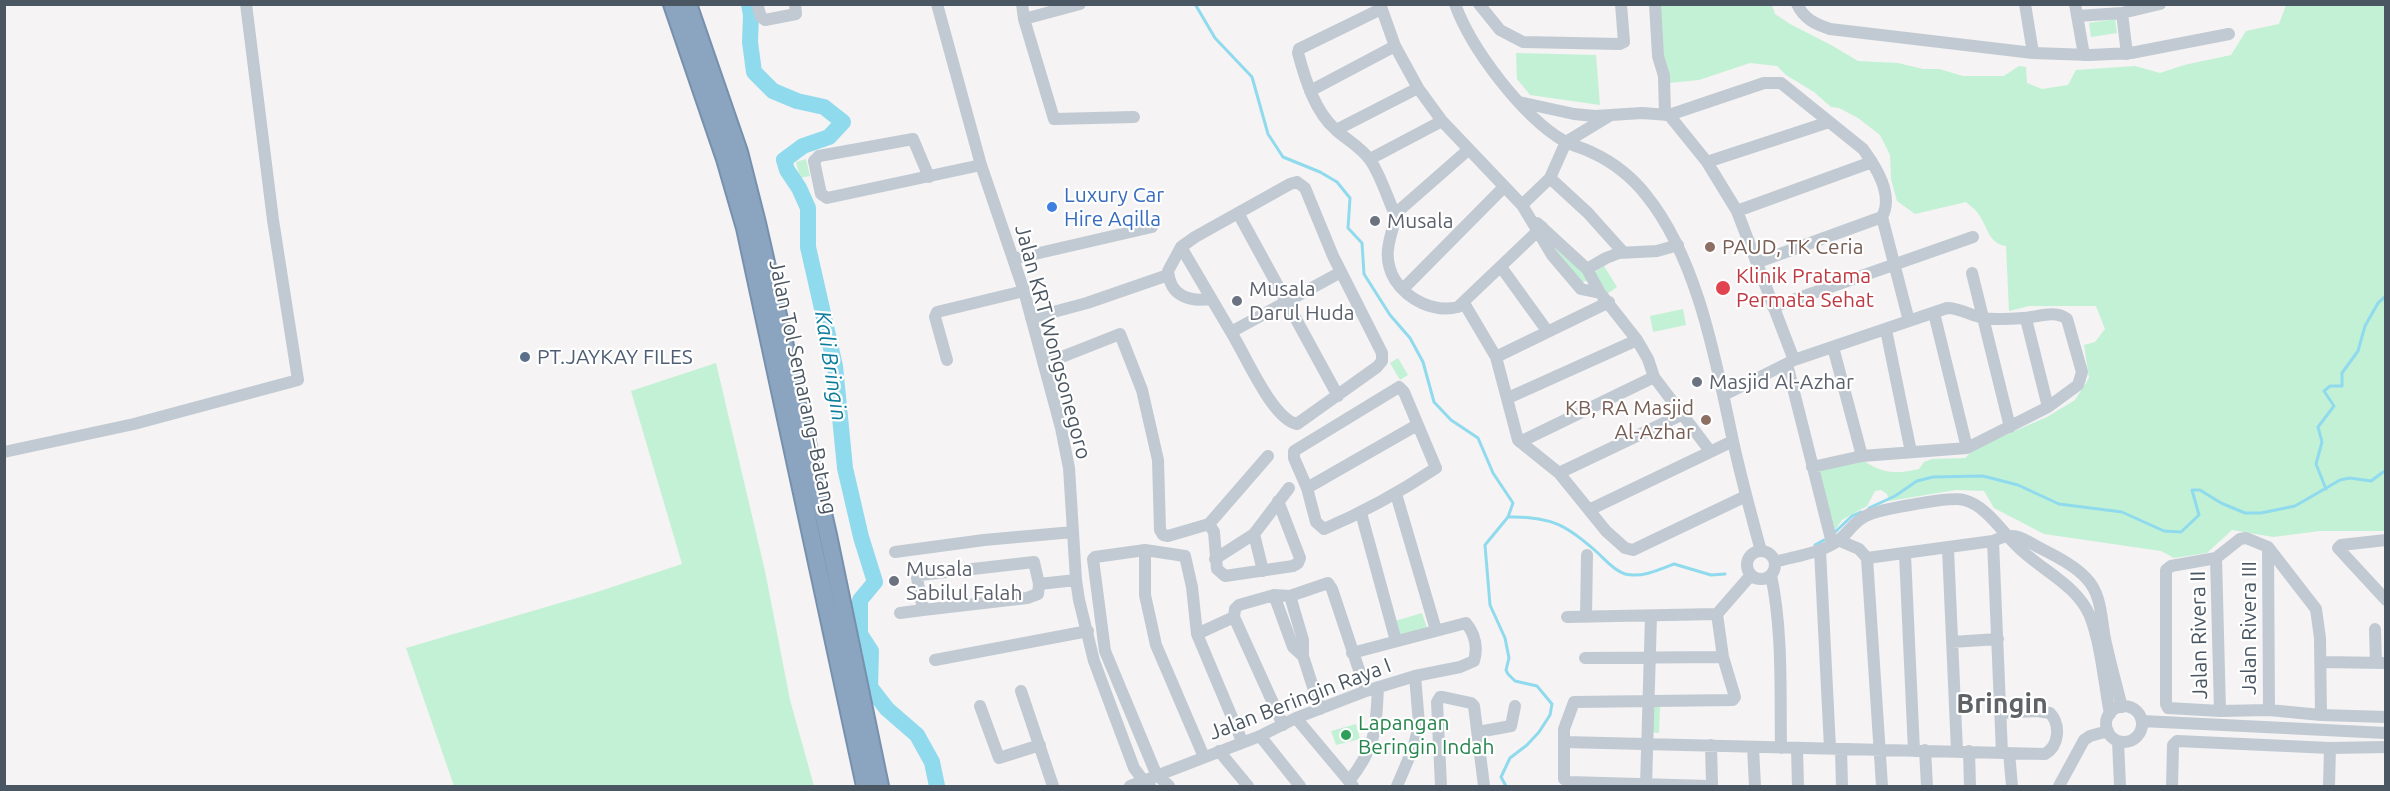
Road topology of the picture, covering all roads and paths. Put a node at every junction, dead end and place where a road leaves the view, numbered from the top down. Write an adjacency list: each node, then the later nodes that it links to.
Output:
1 (246, 4): 96 (street)
2 (672, 4): 204 (highway, Jalan Tol Semarang–Batang)
3 (688, 4): 205 (highway, Jalan Tol Semarang–Batang)
4 (757, 4): 5 (street)
5 (795, 4)
6 (937, 4): 39 (street, Jalan KRT Wongsonegoro)
7 (1022, 4): 19 (street)
8 (1080, 4): 19 (street)
9 (1455, 4): 27 (street)
10 (1479, 4): 11 (street)
11 (1621, 4)
12 (1655, 4): 29 (street)
13 (1797, 4): 22 (street)
14 (2025, 4): 22 (street)
15 (2160, 4): 18 (street)
16 (1381, 7): 21 (street); 26 (street)
17 (2076, 10): 18 (street); 24 (street)
18 (2122, 13): 23 (street)
19 (1024, 19): 30 (street)
20 (2229, 34): 23 (street)
21 (1395, 46): 25 (street); 26 (street)
22 (2033, 53): 24 (street)
23 (2127, 54): 24 (street)
24 (2084, 55)
25 (1418, 88): 31 (street); 33 (street)
26 (1310, 91): 33 (street)
27 (1519, 102): 28 (street); 34 (street)
28 (1610, 115): 29 (street); 34 (street)
29 (1667, 115): 32 (street); 37 (street)
30 (1134, 117)
31 (1442, 121): 35 (street); 36 (street)
32 (1829, 122): 37 (street); 38 (street)
33 (1336, 130): 36 (street)
34 (1566, 142): 41 (street); 51 (street)
35 (1468, 150): 42 (street); 46 (street)
36 (1370, 159): 46 (street)
37 (1707, 162): 44 (street)
38 (1872, 162): 44 (street); 47 (street)
39 (981, 165): 40 (street); 54 (street, Jalan KRT Wongsonegoro)
40 (928, 177): 40 (street)
41 (1550, 178): 43 (street); 53 (street)
42 (1504, 187): 43 (street); 62 (street)
43 (1522, 205): 48 (street)
44 (1737, 211): 55 (street)
45 (1238, 213): 52 (street); 59 (street); 66 (street)
46 (1395, 214): 62 (street)
47 (1882, 217): 55 (street); 56 (street)
48 (1538, 226): 57 (street); 58 (street); 64 (street)
49 (1152, 227): 54 (street)
50 (1973, 237): 56 (street)
51 (1678, 245): 53 (street); 85 (street)
52 (1181, 247): 61 (street); 65 (street)
53 (1623, 252): 58 (street)
54 (1013, 258): 63 (street, Jalan KRT Wongsonegoro)
55 (1758, 262): 68 (street)
56 (1894, 265): 68 (street); 73 (street)
57 (1501, 267): 67 (street); 76 (street)
58 (1587, 269): 64 (street)
59 (1341, 272): 66 (street); 84 (street)
60 (1972, 273): 71 (street)
61 (1168, 275): 65 (street); 70 (street)
62 (1403, 290): 67 (street)
63 (1024, 291): 70 (street, Jalan KRT Wongsonegoro); 80 (street)
64 (1604, 298): 76 (street); 77 (street)
65 (1211, 299): 75 (street)
66 (1286, 302): 75 (street); 84 (street)
67 (1464, 303): 79 (street)
68 (1773, 307): 81 (street)
69 (1934, 313): 71 (street); 73 (street); 93 (street)
70 (1031, 318): 82 (street, Jalan KRT Wongsonegoro)
71 (1983, 318): 72 (street); 90 (street)
72 (2026, 318): 87 (street); 87 (street)
73 (1909, 321): 74 (street)
74 (1886, 330): 78 (street); 95 (street)
75 (1231, 332): 84 (street)
76 (1548, 332): 79 (street)
77 (1637, 340): 83 (street); 86 (street)
78 (1833, 347): 81 (street); 98 (street)
79 (1496, 357): 86 (street)
80 (947, 360)
81 (1791, 362): 85 (street); 99 (street)
82 (1044, 364): 108 (street); 109 (street, Jalan KRT Wongsonegoro)
83 (1654, 377): 88 (street); 92 (street)
84 (1338, 396)
85 (1724, 396): 91 (street)
86 (1508, 398): 92 (street)
87 (2048, 407): 90 (street)
88 (1683, 414): 94 (street); 100 (street)
89 (1417, 425): 102 (street); 102 (street); 103 (street)
90 (2010, 427): 93 (street)
91 (1733, 441): 94 (street); 104 (street)
92 (1520, 442): 100 (street)
93 (1967, 448): 95 (street)
94 (1710, 451): 106 (street)
95 (1911, 452): 98 (street)
96 (4, 453)
97 (1269, 456): 108 (street)
98 (1862, 456): 99 (street)
99 (1812, 467): 114 (street)
100 (1559, 473): 106 (street)
101 (1288, 488): 105 (street)
102 (1307, 488): 107 (street)
103 (1396, 495): 107 (street); 145 (street)
104 (1746, 495): 106 (street); 119 (street)
105 (1278, 501): 110 (street); 127 (street)
106 (1589, 510)
107 (1361, 513): 149 (street)
108 (1209, 524): 125 (street)
109 (1073, 532): 120 (street); 130 (street, Jalan KRT Wongsonegoro)
110 (1254, 534): 125 (street); 127 (street)
111 (2008, 534): 113 (street); 114 (street); 134 (street); 136 (street)
112 (2385, 540): 135 (street)
113 (1993, 541): 116 (street); 148 (street)
114 (1835, 542): 118 (street); 123 (street)
115 (2268, 547): 124 (street); 157 (street); 168 (street, Jalan Rivera III)
116 (1948, 549): 121 (street); 150 (street)
117 (1145, 550): 147 (street); 200 (street); 201 (street)
118 (1820, 550): 126 (street); 193 (street)
119 (1761, 551): 126 (street); 128 (street)
120 (895, 552)
121 (1905, 554): 123 (street); 196 (street)
122 (1587, 555): 143 (street)
123 (1867, 558): 195 (street)
124 (2216, 558): 169 (street, Jalan Rivera II); 169 (street)
125 (1215, 559): 127 (street)
126 (1775, 562): 129 (street)
127 (1263, 571)
128 (1751, 575): 129 (street); 139 (street)
129 (1771, 575): 191 (street)
130 (1076, 580): 131 (street); 146 (street, Jalan KRT Wongsonegoro)
131 (1039, 584): 137 (street); 137 (street)
132 (1274, 595): 133 (street); 140 (street); 152 (street)
133 (1290, 596): 151 (street); 152 (street)
134 (2098, 598): 136 (street); 166 (street)
135 (2385, 600)
136 (2086, 609): 172 (street)
137 (923, 610): 138 (street)
138 (900, 613)
139 (1717, 614): 141 (street); 153 (street)
140 (1234, 616): 147 (street); 177 (street)
141 (1651, 616): 143 (street); 155 (street)
142 (1567, 617): 143 (street)
143 (1586, 617)
144 (2375, 629): 158 (street)
145 (1436, 630): 149 (street); 159 (street, Jalan Beringin Raya I)
146 (1088, 631): 156 (street); 201 (street, Jalan KRT Wongsonegoro)
147 (1197, 634): 183 (street)
148 (1998, 639): 150 (street); 171 (street)
149 (1396, 641): 151 (street)
150 (1952, 642): 198 (street)
151 (1353, 653): 162 (street)
152 (1303, 656): 167 (street)
153 (1723, 657): 155 (street); 163 (street)
154 (1585, 658): 155 (street)
155 (1650, 658): 163 (street)
156 (935, 660)
157 (2321, 662): 158 (street); 173 (street)
158 (2381, 663)
159 (1415, 676): 160 (street, Jalan Beringin Raya I); 211 (street)
160 (1378, 687): 162 (street, Jalan Beringin Raya I); 202 (street)
161 (1021, 691): 188 (street)
162 (1365, 691): 167 (street, Jalan Beringin Raya I)
163 (1647, 702): 185 (street); 186 (street)
164 (980, 706): 188 (street)
165 (1515, 706): 180 (street)
166 (2122, 707): 172 (street); 176 (street)
167 (1320, 709): 175 (street, Jalan Beringin Raya I)
168 (2269, 710): 169 (street); 170 (street)
169 (2220, 711)
170 (2297, 712): 173 (street); 178 (street)
171 (2001, 713): 199 (street); 199 (street)
172 (2110, 714): 179 (street)
173 (2321, 715): 174 (street)
174 (2385, 717)
175 (1296, 718): 177 (street, Jalan Beringin Raya I); 202 (street)
176 (2142, 721): 178 (street); 184 (street)
177 (1283, 725): 182 (street, Jalan Beringin Raya I)
178 (2298, 729): 181 (street)
179 (2108, 731): 184 (street); 223 (street)
180 (1478, 732): 212 (street); 213 (street)
181 (2385, 733)
182 (1260, 736): 183 (street, Jalan Beringin Raya I); 210 (street)
183 (1242, 741): 197 (street, Jalan Beringin Raya I)
184 (2118, 741): 224 (street)
185 (1564, 742): 186 (street); 203 (street)
186 (1648, 743): 187 (street); 214 (street)
187 (1711, 745): 189 (street); 215 (street)
188 (1040, 746): 206 (street)
189 (1753, 747): 191 (street); 216 (street)
190 (2385, 747): 194 (street)
191 (1781, 748): 192 (street)
192 (1797, 748): 193 (street); 217 (street)
193 (1835, 748): 195 (street); 218 (street)
194 (2330, 748): 225 (street); 226 (street)
195 (1878, 749): 196 (street); 219 (street)
196 (1920, 750): 198 (street); 220 (street)
197 (1219, 751): 200 (street, Jalan Beringin Raya I); 209 (street)
198 (1963, 751): 199 (street); 221 (street)
199 (2006, 753): 222 (street)
200 (1204, 757): 201 (street, Jalan Beringin Raya I)
201 (1152, 779): 207 (street); 208 (street)
202 (1351, 784)
203 (1604, 785): 214 (street)
204 (865, 786)
205 (880, 786)
206 (1053, 786)
207 (1130, 786)
208 (1169, 786)
209 (1248, 786)
210 (1300, 786)
211 (1397, 786)
212 (1441, 786)
213 (1484, 786)
214 (1646, 786): 215 (street)
215 (1709, 786)
216 (1755, 786)
217 (1798, 786)
218 (1842, 786)
219 (1882, 786)
220 (1927, 786)
221 (1970, 786)
222 (2012, 786)
223 (2059, 786)
224 (2120, 786)
225 (2172, 786)
226 (2329, 786)

